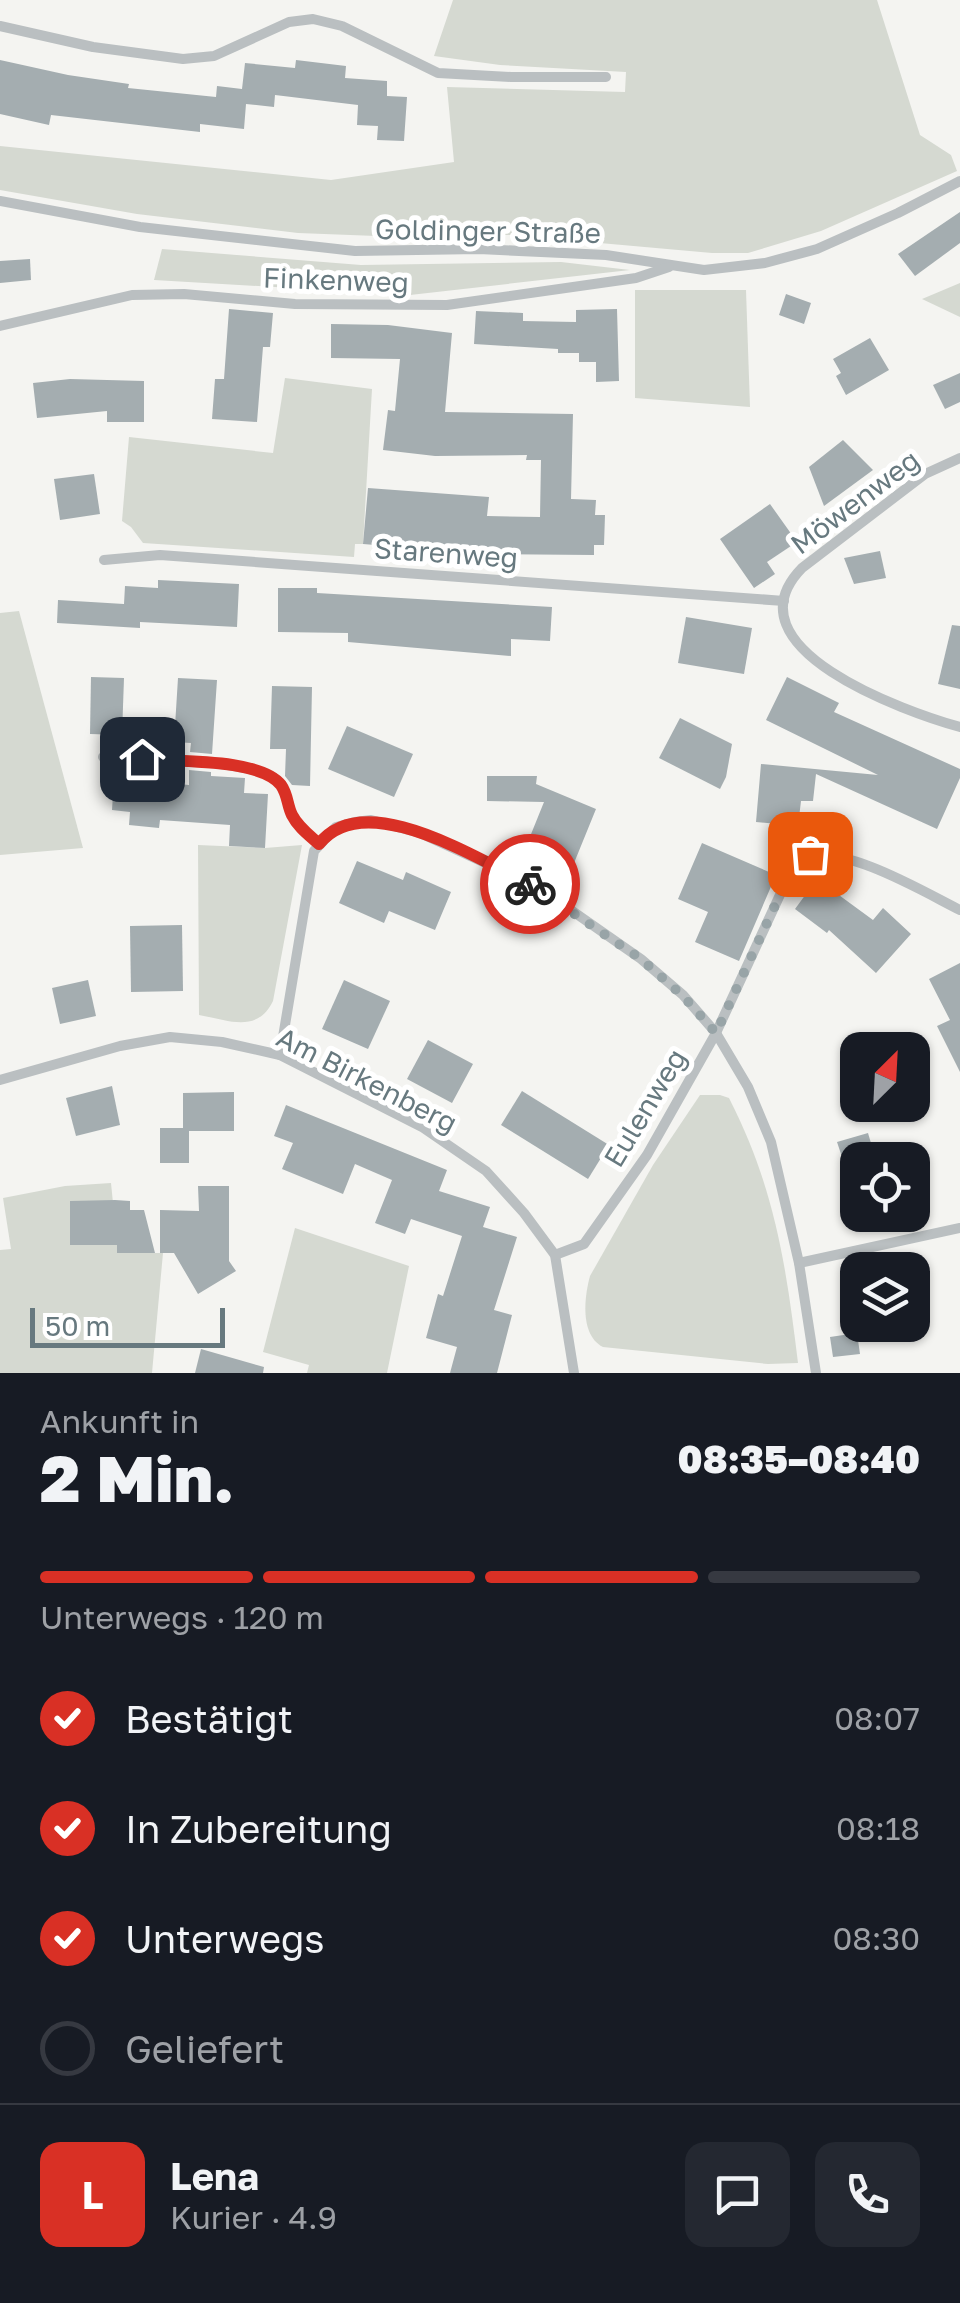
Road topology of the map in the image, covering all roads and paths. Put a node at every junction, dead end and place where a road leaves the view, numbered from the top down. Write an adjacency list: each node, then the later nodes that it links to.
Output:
1 (0, 26): 2 (street)
2 (606, 77)
3 (960, 180): 5 (street, Goldinger Straße)
4 (0, 201): 5 (street, Goldinger Straße)
5 (670, 266): 6 (street, Finkenweg)
6 (0, 326)
7 (960, 458): 9 (street, Möwenweg)
8 (104, 560): 9 (street, Starenweg)
9 (784, 600): 10 (street)
10 (960, 727)
11 (102, 757): 12 (street)
12 (319, 844): 14 (street); 15 (street)
13 (960, 910): 14 (street, Eulenweg)
14 (716, 1033): 18 (street, Eulenweg); 19 (street)
15 (280, 1054): 16 (street, Am Birkenberg); 18 (street, Am Birkenberg)
16 (0, 1080)
17 (960, 1228): 19 (street)
18 (555, 1255): 20 (street, Am Birkenberg)
19 (800, 1263): 21 (street)
20 (574, 1373)
21 (816, 1373)

